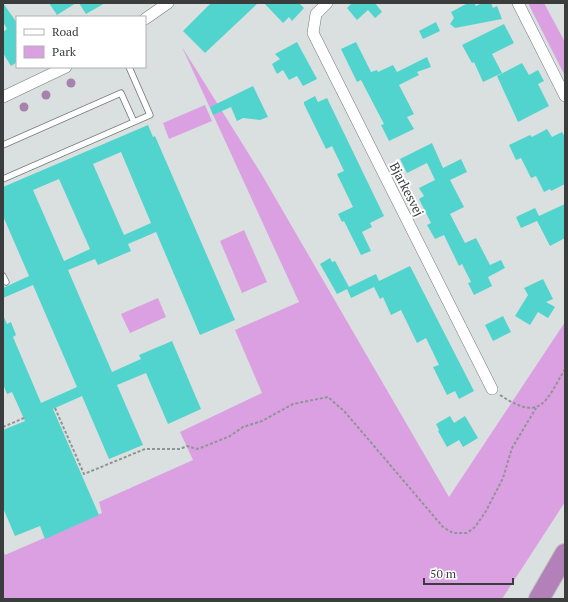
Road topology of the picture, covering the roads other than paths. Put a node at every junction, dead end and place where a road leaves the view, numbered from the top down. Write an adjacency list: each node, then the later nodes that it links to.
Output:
1 (168, 3): 4 (street)
2 (327, 3): 14 (street, Bjarkesvej)
3 (518, 3): 7 (street)
4 (146, 18)
5 (64, 68): 8 (street)
6 (129, 68): 9 (lane)
7 (565, 96)
8 (3, 97)
9 (134, 122): 10 (lane); 11 (lane)
10 (3, 145)
11 (3, 179)
12 (3, 276): 13 (lane)
13 (6, 282)
14 (492, 389)
15 (565, 554): 16 (highway)
16 (539, 599)

